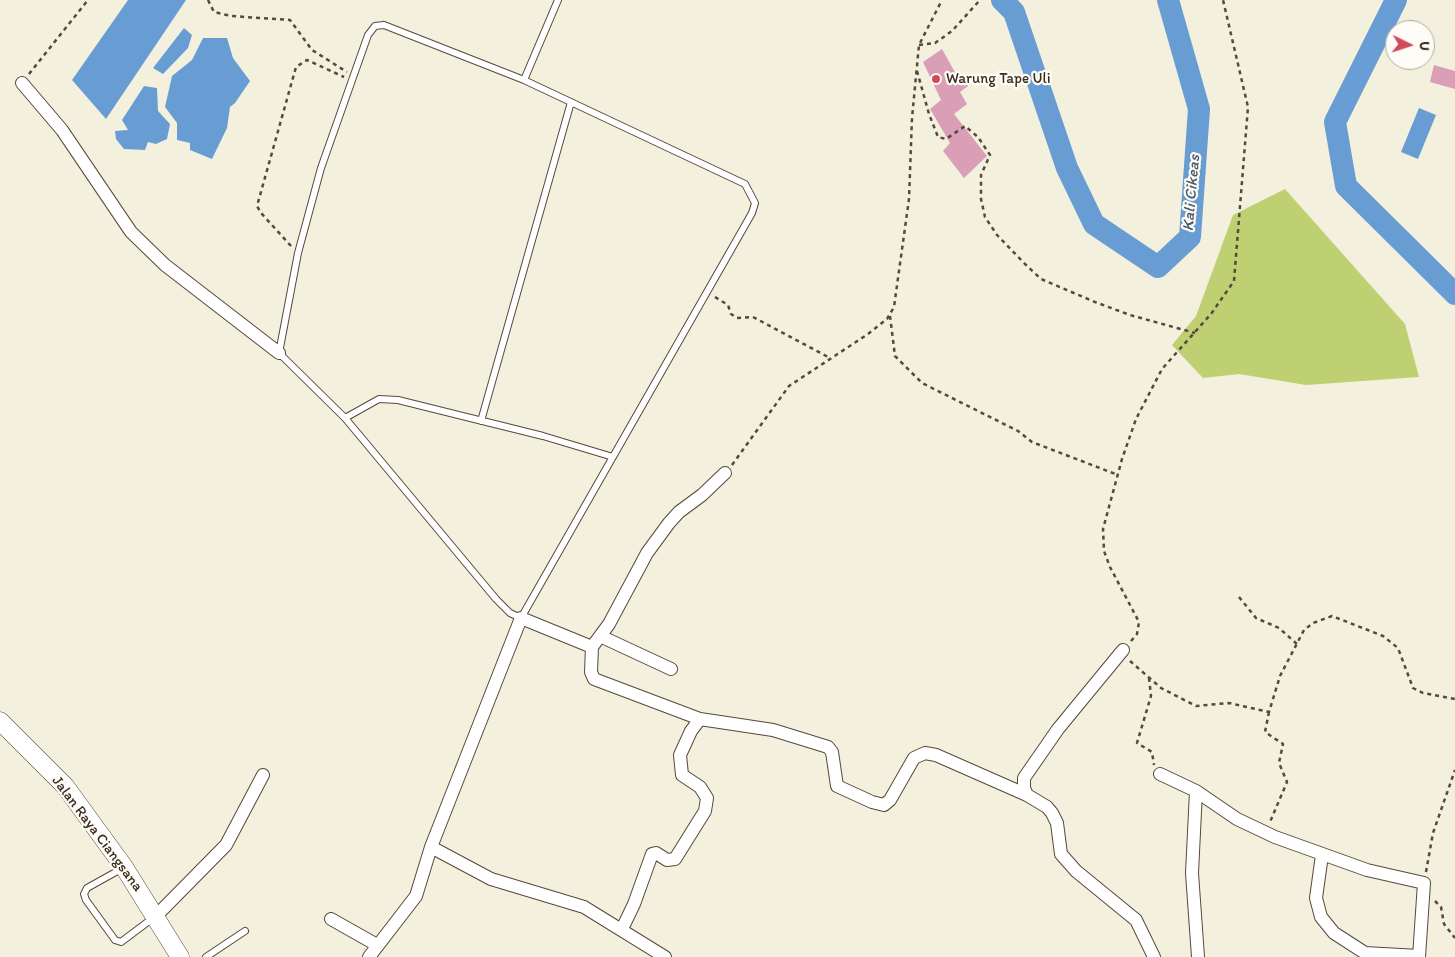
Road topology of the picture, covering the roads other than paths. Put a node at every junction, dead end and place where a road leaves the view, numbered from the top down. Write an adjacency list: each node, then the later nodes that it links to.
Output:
1 (558, 0): 2 (lane)
2 (524, 80): 4 (lane); 5 (lane)
3 (22, 83): 5 (street)
4 (571, 102): 7 (lane); 8 (lane)
5 (279, 353): 6 (lane)
6 (345, 418): 7 (lane); 10 (lane)
7 (481, 420): 8 (lane)
8 (613, 457): 10 (lane)
9 (726, 473): 11 (street)
10 (521, 618): 12 (street); 21 (street)
11 (600, 636): 12 (street); 14 (street)
12 (592, 647): 15 (street)
13 (1123, 650): 20 (street)
14 (671, 669)
15 (700, 719): 20 (street); 26 (street)
16 (0, 721): 23 (main road, Jalan Raya Ciangsana)
17 (1160, 774): 19 (street)
18 (263, 775): 24 (street)
19 (1196, 791): 22 (street); 34 (street)
20 (1027, 795): 33 (street)
21 (431, 847): 26 (street); 28 (street)
22 (1322, 854): 35 (street); 35 (street)
23 (124, 867): 24 (main road, Jalan Raya Ciangsana); 24 (lane)
24 (156, 916): 29 (main road, Jalan Raya Ciangsana)
25 (330, 919): 28 (street)
26 (622, 929): 32 (street)
27 (246, 931): 30 (lane)
28 (377, 945): 31 (street)
29 (180, 957)
30 (206, 957)
31 (369, 957)
32 (665, 957)
33 (1154, 957)
34 (1198, 957)
35 (1419, 957)

